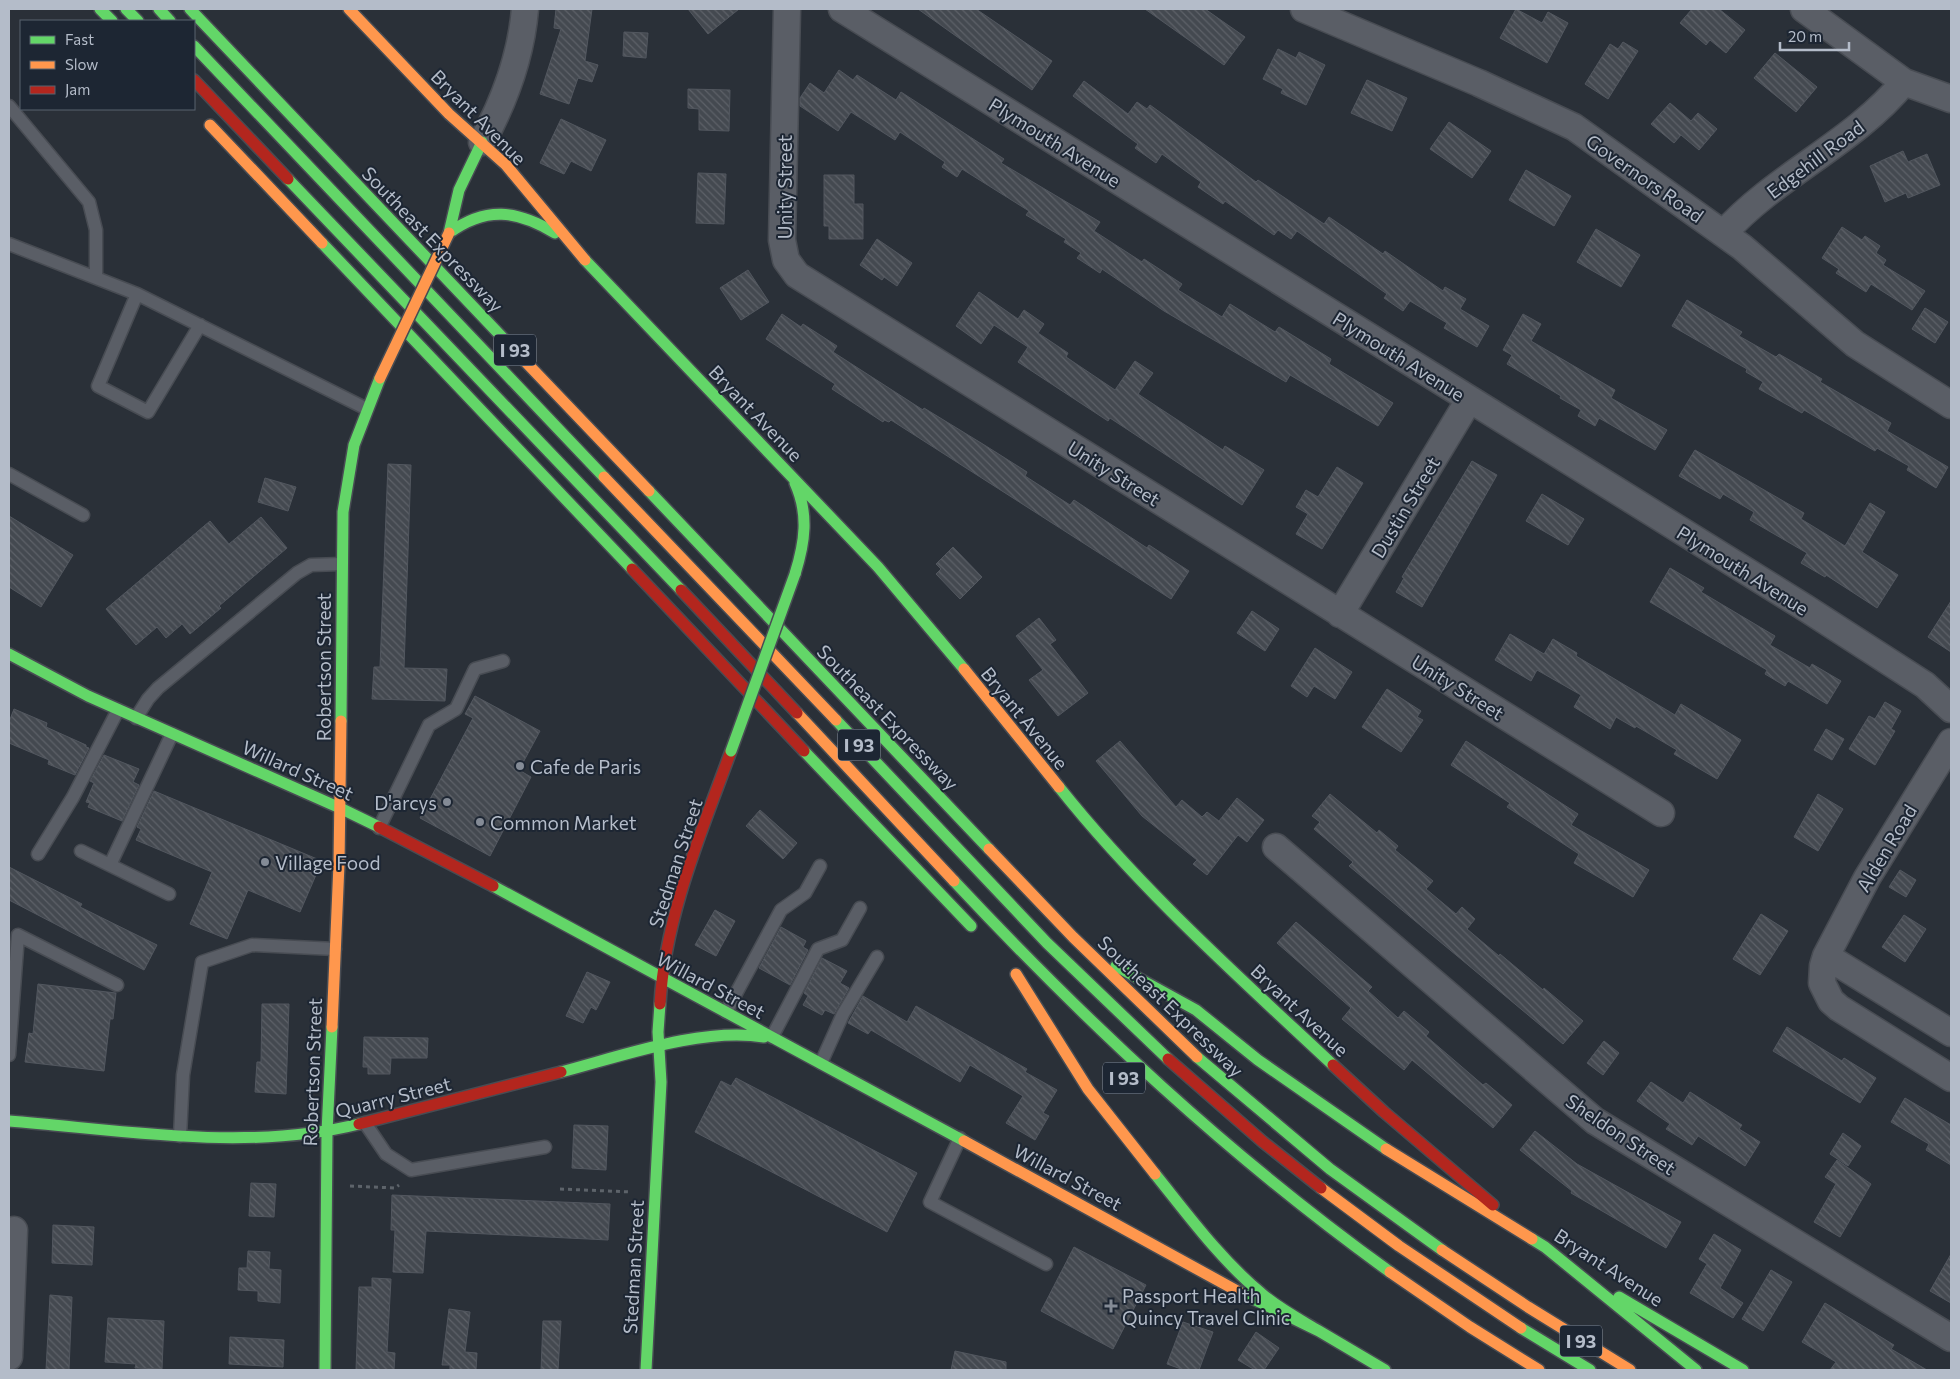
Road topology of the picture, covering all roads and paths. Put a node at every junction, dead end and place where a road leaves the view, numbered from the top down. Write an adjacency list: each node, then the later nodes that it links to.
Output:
1 (100, 9): 11 (main road)
2 (126, 9): 12 (main road)
3 (159, 9): 13 (main road)
4 (190, 9): 55 (main road, Southeast Expressway / I 93)
5 (349, 9): 20 (main road, Bryant Avenue)
6 (525, 9): 20 (street)
7 (787, 9): 35 (street, Unity Street)
8 (842, 9): 28 (street, Plymouth Avenue)
9 (1304, 9): 22 (street, Governors Road)
10 (1804, 9): 16 (street)
11 (111, 20)
12 (137, 20)
13 (169, 20)
14 (195, 47): 88 (main road, I 93)
15 (195, 81): 87 (main road, I 93)
16 (1904, 82): 17 (street); 22 (street, Edgehill Road)
17 (1947, 92)
18 (9, 106): 25 (lane)
19 (201, 115): 53 (main road, I 93)
20 (482, 142): 21 (main road, Robertson Street); 24 (main road, Bryant Avenue)
21 (449, 233): 24 (main road); 30 (main road, Robertson Street, bridge)
22 (1724, 234): 29 (street, Governors Road)
23 (9, 244): 25 (lane)
24 (571, 245): 31 (main road, Bryant Avenue)
25 (96, 277): 26 (lane)
26 (137, 294): 27 (lane); 27 (lane)
27 (200, 325): 30 (lane)
28 (1470, 400): 35 (street, Dustin Street); 38 (street, Plymouth Avenue)
29 (1951, 405)
30 (367, 409): 34 (main road, Robertson Street)
31 (790, 473): 58 (main road, Stedman Street, bridge); 79 (main road, Bryant Avenue)
32 (9, 474): 33 (lane)
33 (83, 515)
34 (341, 564): 40 (lane); 43 (main road, Robertson Street)
35 (1340, 614): 44 (street, Unity Street)
36 (9, 654): 39 (main road, Willard Street)
37 (504, 660): 45 (lane)
38 (1951, 709)
39 (118, 710): 40 (main road, Willard Street); 48 (lane)
40 (136, 718): 41 (main road, Willard Street)
41 (172, 734): 43 (main road, Willard Street); 49 (lane)
42 (1951, 742): 56 (street, Alden Road)
43 (340, 808): 45 (main road, Willard Street); 54 (main road, Robertson Street)
44 (1661, 813)
45 (379, 828): 58 (main road, Willard Street)
46 (1276, 847): 82 (street, Sheldon Street)
47 (81, 851): 49 (lane)
48 (38, 854)
49 (110, 865): 51 (lane)
50 (820, 866): 60 (lane)
51 (169, 894)
52 (860, 908): 63 (lane)
53 (982, 937)
54 (335, 949): 70 (main road, Robertson Street); 71 (lane)
55 (1086, 950): 79 (main road); 89 (main road, Southeast Expressway / I 93)
56 (1826, 956): 62 (street); 67 (street, Alden Road)
57 (877, 957): 66 (lane)
58 (663, 979): 60 (main road, Willard Street); 64 (main road, Stedman Street)
59 (116, 986): 65 (lane)
60 (726, 1012): 63 (main road, Willard Street)
61 (1056, 1014): 81 (main road)
62 (1951, 1034)
63 (775, 1039): 64 (main road, Quarry Street); 66 (main road, Willard Street)
64 (659, 1046): 69 (main road, Quarry Street); 85 (main road, Stedman Street)
65 (9, 1055)
66 (821, 1063): 72 (main road, Willard Street)
67 (1951, 1078)
68 (9, 1121): 71 (main road, Quarry Street)
69 (365, 1123): 70 (main road, Quarry Street); 73 (lane)
70 (327, 1132): 71 (main road, Quarry Street); 84 (main road, Robertson Street)
71 (180, 1136)
72 (960, 1138): 80 (lane); 81 (main road, Willard Street)
73 (545, 1147)
74 (399, 1185): 75 (path)
75 (342, 1186)
76 (560, 1189): 77 (path)
77 (636, 1192)
78 (14, 1230): 83 (street)
79 (1545, 1247): 90 (main road); 91 (main road, Bryant Avenue)
80 (1046, 1264)
81 (1318, 1332): 86 (main road, Willard Street)
82 (1951, 1338)
83 (9, 1357)
84 (324, 1370)
85 (646, 1370)
86 (1385, 1370)
87 (1539, 1370)
88 (1590, 1370)
89 (1630, 1370)
90 (1696, 1370)
91 (1743, 1370)

